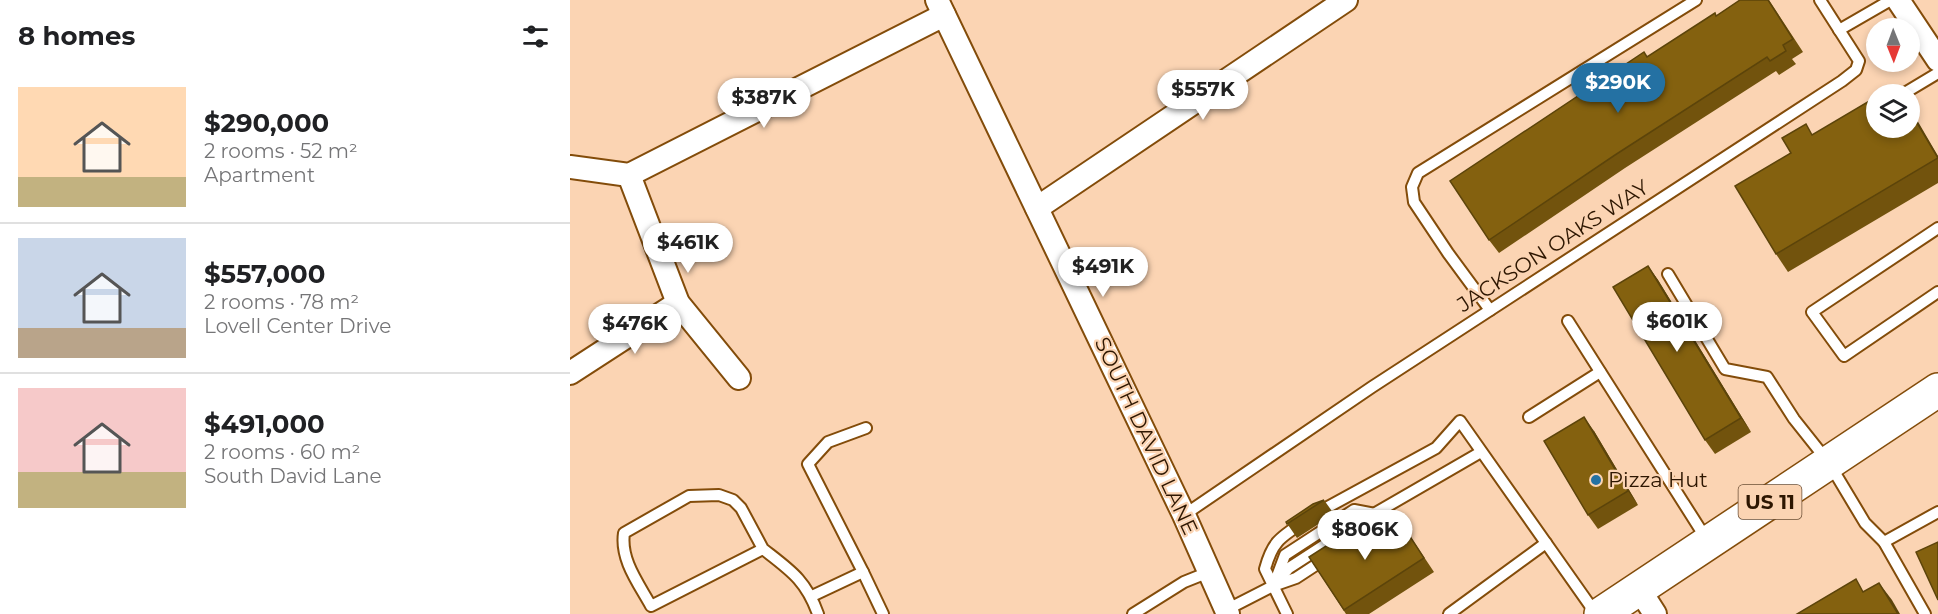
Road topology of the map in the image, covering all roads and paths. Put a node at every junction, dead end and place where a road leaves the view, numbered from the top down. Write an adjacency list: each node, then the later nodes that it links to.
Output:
1 (1346, 0): 13 (street)
2 (1696, 0): 18 (lane)
3 (1820, 0): 7 (lane, JACKSON OAKS WAY)
4 (1891, 0): 7 (lane)
5 (1898, 0): 8 (street)
6 (941, 7): 12 (street); 13 (street, SOUTH DAVID LANE)
7 (1839, 30): 18 (lane, JACKSON OAKS WAY)
8 (1938, 60)
9 (1938, 73): 10 (lane)
10 (1920, 84)
11 (570, 167): 12 (street)
12 (629, 175): 17 (street)
13 (1037, 208): 30 (street, SOUTH DAVID LANE)
14 (1938, 228): 16 (lane)
15 (1668, 274): 27 (lane)
16 (1938, 292)
17 (678, 303): 21 (street); 22 (street)
18 (1490, 310): 30 (lane, JACKSON OAKS WAY)
19 (1568, 321): 20 (lane)
20 (1600, 372): 24 (lane); 34 (lane)
21 (570, 373)
22 (739, 378)
23 (1938, 390): 27 (main road, US 11)
24 (1529, 417)
25 (866, 428): 37 (lane)
26 (1481, 452): 29 (lane); 33 (lane); 39 (lane)
27 (1829, 463): 32 (lane); 34 (main road, US 11)
28 (1938, 512): 32 (lane)
29 (1375, 514): 31 (lane); 39 (lane)
30 (1184, 515): 38 (street, SOUTH DAVID LANE)
31 (1370, 529)
32 (1884, 542): 50 (lane)
33 (1546, 543): 47 (lane); 48 (lane)
34 (1709, 543): 41 (main road, US 11)
35 (763, 549): 35 (lane); 40 (lane)
36 (1333, 554): 39 (lane)
37 (863, 572): 40 (lane); 44 (lane)
38 (1209, 572): 42 (street, SOUTH DAVID LANE); 45 (lane)
39 (1273, 586): 42 (lane); 46 (lane)
40 (812, 596): 43 (lane)
41 (1647, 602): 49 (main road, US 11)
42 (1227, 612)
43 (818, 614)
44 (883, 614)
45 (1133, 614)
46 (1287, 614)
47 (1449, 614)
48 (1596, 614)
49 (1601, 614)
50 (1925, 614)

